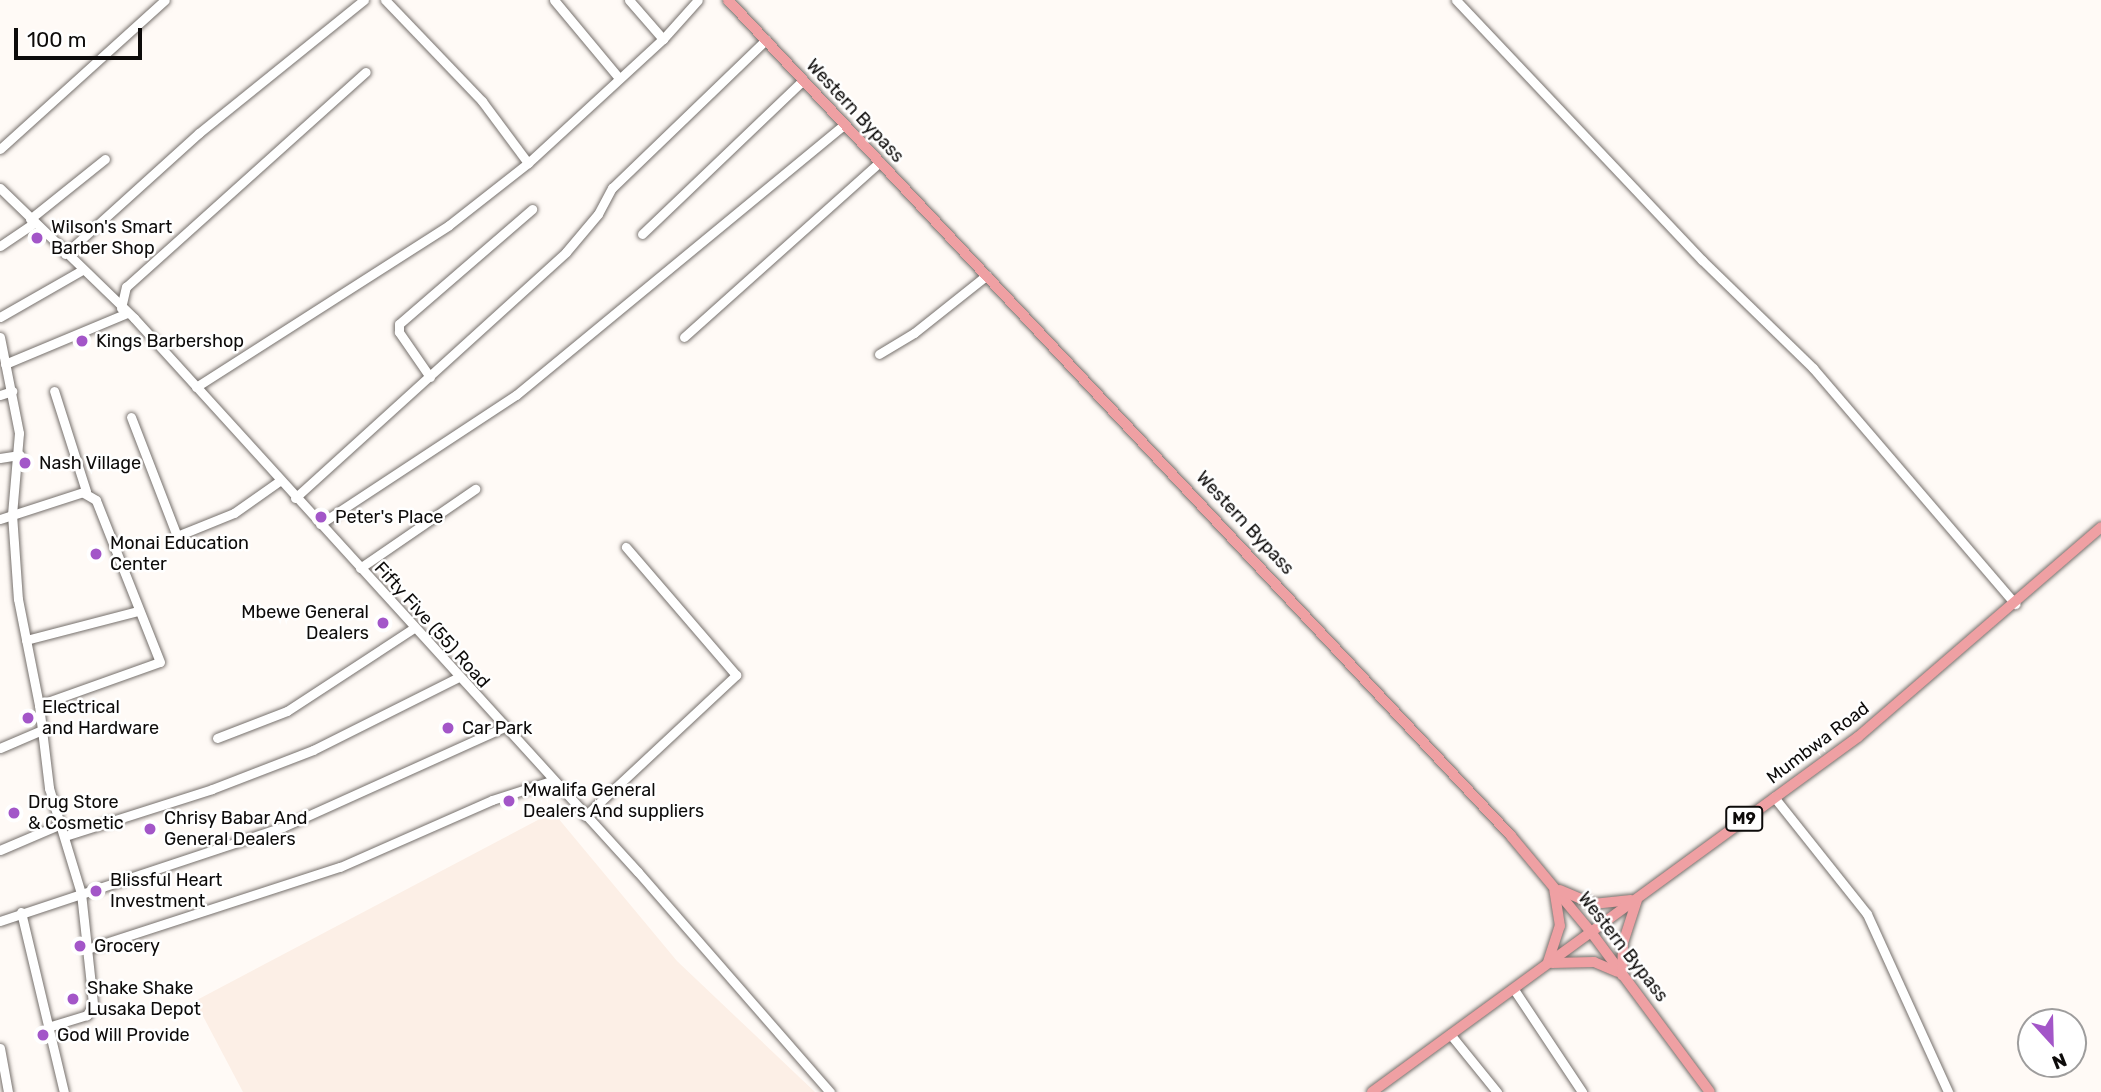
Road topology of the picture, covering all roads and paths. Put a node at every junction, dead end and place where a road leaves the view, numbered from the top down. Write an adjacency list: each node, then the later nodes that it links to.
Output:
1 (165, 0): 15 (street)
2 (364, 0): 24 (street)
3 (385, 0): 18 (street)
4 (554, 0): 12 (street)
5 (629, 0): 9 (street)
6 (698, 0): 9 (street)
7 (728, 0): 10 (main road, Western Bypass)
8 (1456, 0): 51 (street)
9 (663, 40): 12 (street)
10 (766, 40): 13 (main road, Western Bypass); 33 (street)
11 (366, 72): 27 (street)
12 (619, 78): 18 (street)
13 (803, 80): 14 (main road, Western Bypass); 22 (street)
14 (844, 125): 17 (main road, Western Bypass); 47 (street)
15 (0, 149)
16 (105, 159): 21 (street)
17 (880, 162): 26 (main road, Western Bypass); 30 (street)
18 (528, 163): 34 (street)
19 (0, 188): 21 (street, Fifty Five (55) Road)
20 (532, 209): 33 (street)
21 (32, 221): 23 (street); 24 (street, Fifty Five (55) Road)
22 (642, 234)
23 (0, 246)
24 (65, 254): 25 (street, Fifty Five (55) Road)
25 (82, 270): 27 (street, Fifty Five (55) Road); 28 (street)
26 (987, 275): 31 (street); 67 (main road, Western Bypass)
27 (124, 311): 32 (street); 34 (street, Fifty Five (55) Road)
28 (0, 317)
29 (0, 337): 32 (street)
30 (684, 337)
31 (879, 354)
32 (5, 364): 35 (street)
33 (430, 377): 44 (street)
34 (196, 387): 41 (street, Fifty Five (55) Road)
35 (12, 391): 37 (street); 39 (street)
36 (54, 391): 43 (street)
37 (0, 395)
38 (131, 417): 41 (street)
39 (20, 455): 40 (street); 45 (street)
40 (0, 458)
41 (278, 482): 44 (street, Fifty Five (55) Road)
42 (475, 488): 50 (street)
43 (85, 493): 45 (street); 52 (street)
44 (295, 498): 47 (street, Fifty Five (55) Road)
45 (12, 514): 46 (street); 54 (street)
46 (0, 519)
47 (320, 524): 50 (street, Fifty Five (55) Road)
48 (2101, 527): 51 (main road, Mumbwa Road / M9)
49 (626, 547): 63 (street)
50 (360, 568): 53 (street, Fifty Five (55) Road)
51 (2015, 604): 62 (main road, Mumbwa Road / M9)
52 (138, 611): 54 (street); 56 (street)
53 (414, 628): 55 (street, Fifty Five (55) Road); 59 (street)
54 (26, 640): 56 (street)
55 (459, 677): 57 (street, Fifty Five (55) Road); 65 (street)
56 (39, 705): 58 (street)
57 (502, 728): 61 (street, Fifty Five (55) Road); 68 (street)
58 (42, 730): 60 (street); 64 (street)
59 (216, 738)
60 (0, 748)
61 (551, 781): 63 (street, Fifty Five (55) Road); 73 (street)
62 (1774, 797): 69 (main road, Mumbwa Road / M9); 87 (street)
63 (585, 816): 82 (street, Fifty Five (55) Road)
64 (61, 824): 65 (street); 66 (street)
65 (65, 836): 68 (street)
66 (0, 850)
67 (1552, 884): 69 (main road); 72 (main road, Western Bypass); 74 (main road)
68 (81, 892): 70 (street); 73 (street)
69 (1639, 898): 72 (main road, Mumbwa Road / M9); 75 (main road)
70 (22, 912): 71 (street); 77 (street)
71 (0, 921)
72 (1591, 932): 74 (main road, Mumbwa Road / M9); 75 (main road, Western Bypass)
73 (87, 949): 77 (street)
74 (1547, 964): 75 (main road); 76 (main road, Mumbwa Road / M9)
75 (1622, 975): 86 (main road, Western Bypass)
76 (1513, 989): 78 (main road, Mumbwa Road / M9); 85 (street)
77 (48, 1027): 81 (street)
78 (1450, 1034): 83 (main road, Mumbwa Road / M9); 84 (street)
79 (0, 1048): 80 (street)
80 (8, 1092)
81 (64, 1092)
82 (830, 1092)
83 (1371, 1092)
84 (1497, 1092)
85 (1582, 1092)
86 (1710, 1092)
87 (1948, 1092)

